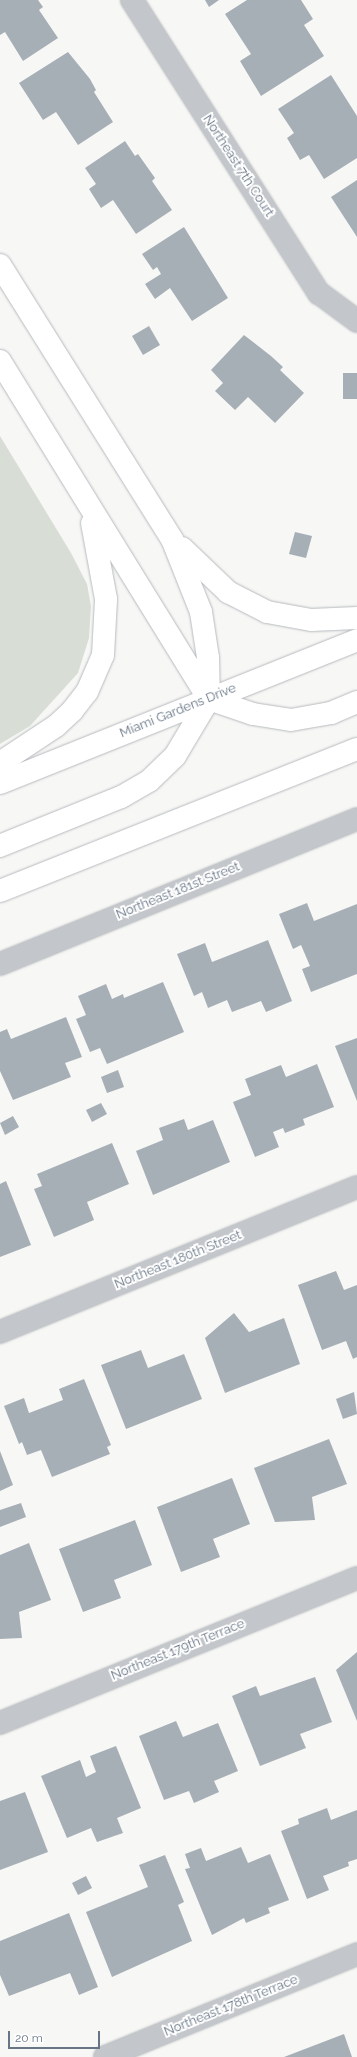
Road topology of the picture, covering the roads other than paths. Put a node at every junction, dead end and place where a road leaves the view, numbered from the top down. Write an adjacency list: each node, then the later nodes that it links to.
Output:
1 (132, 0): 3 (street, Northeast 7th Court)
2 (0, 264): 6 (main road)
3 (357, 322)
4 (0, 360): 5 (main road)
5 (89, 508): 9 (main road); 12 (main road)
6 (172, 539): 7 (main road); 9 (main road)
7 (357, 618)
8 (357, 640): 9 (main road, Miami Gardens Drive)
9 (209, 699): 10 (main road); 13 (main road, Miami Gardens Drive); 15 (main road)
10 (357, 702)
11 (357, 748): 16 (main road)
12 (0, 763)
13 (0, 783)
14 (357, 819): 17 (street, Northeast 181st Street)
15 (0, 846)
16 (0, 891)
17 (0, 964)
18 (357, 1188): 19 (street, Northeast 180th Street)
19 (0, 1332)
20 (357, 1578): 21 (street, Northeast 179th Terrace)
21 (0, 1723)
22 (357, 1954): 23 (street, Northeast 178th Terrace)
23 (105, 2057)

